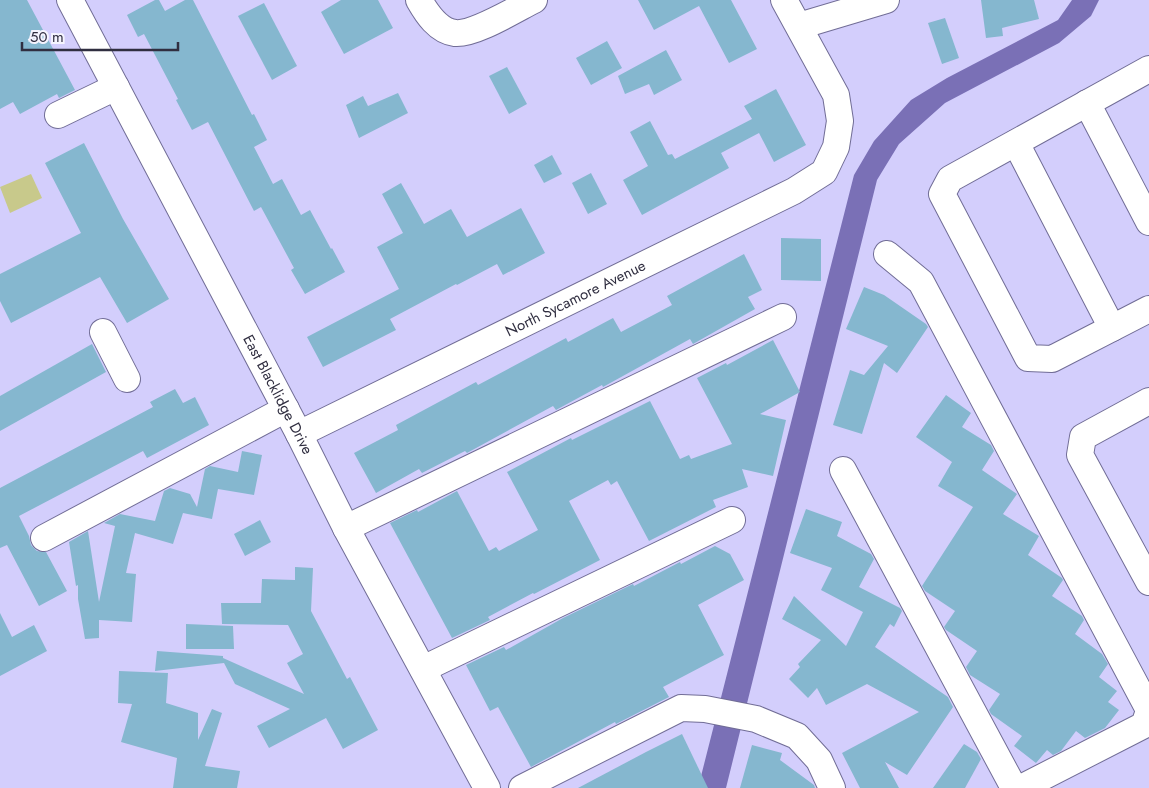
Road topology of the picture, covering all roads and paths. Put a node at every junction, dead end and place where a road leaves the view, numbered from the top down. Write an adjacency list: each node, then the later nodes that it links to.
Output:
1 (70, 0): 8 (street, East Blacklidge Drive)
2 (419, 0): 3 (street)
3 (534, 0)
4 (784, 0): 6 (street, North Sycamore Avenue)
5 (886, 0): 6 (street)
6 (799, 26): 21 (street, North Sycamore Avenue)
7 (1147, 74): 9 (street)
8 (116, 86): 10 (street); 20 (street, East Blacklidge Drive)
9 (1087, 103): 11 (street); 12 (street)
10 (58, 115)
11 (1016, 143): 16 (street); 16 (street)
12 (1149, 222)
13 (887, 254): 28 (street)
14 (1149, 309): 16 (street)
15 (783, 317): 24 (street)
16 (1112, 328)
17 (103, 332): 18 (street)
18 (127, 379)
19 (1149, 401): 26 (street)
20 (286, 409): 21 (street, East Blacklidge Drive); 25 (street)
21 (299, 434): 24 (street, East Blacklidge Drive)
22 (843, 470): 32 (street)
23 (732, 520): 27 (street)
24 (346, 528): 27 (street, East Blacklidge Drive)
25 (44, 538)
26 (1149, 582)
27 (423, 669): 29 (street, East Blacklidge Drive)
28 (1149, 711): 33 (street)
29 (487, 788)
30 (522, 788): 31 (street)
31 (832, 788)
32 (1014, 788)
33 (1021, 788)

